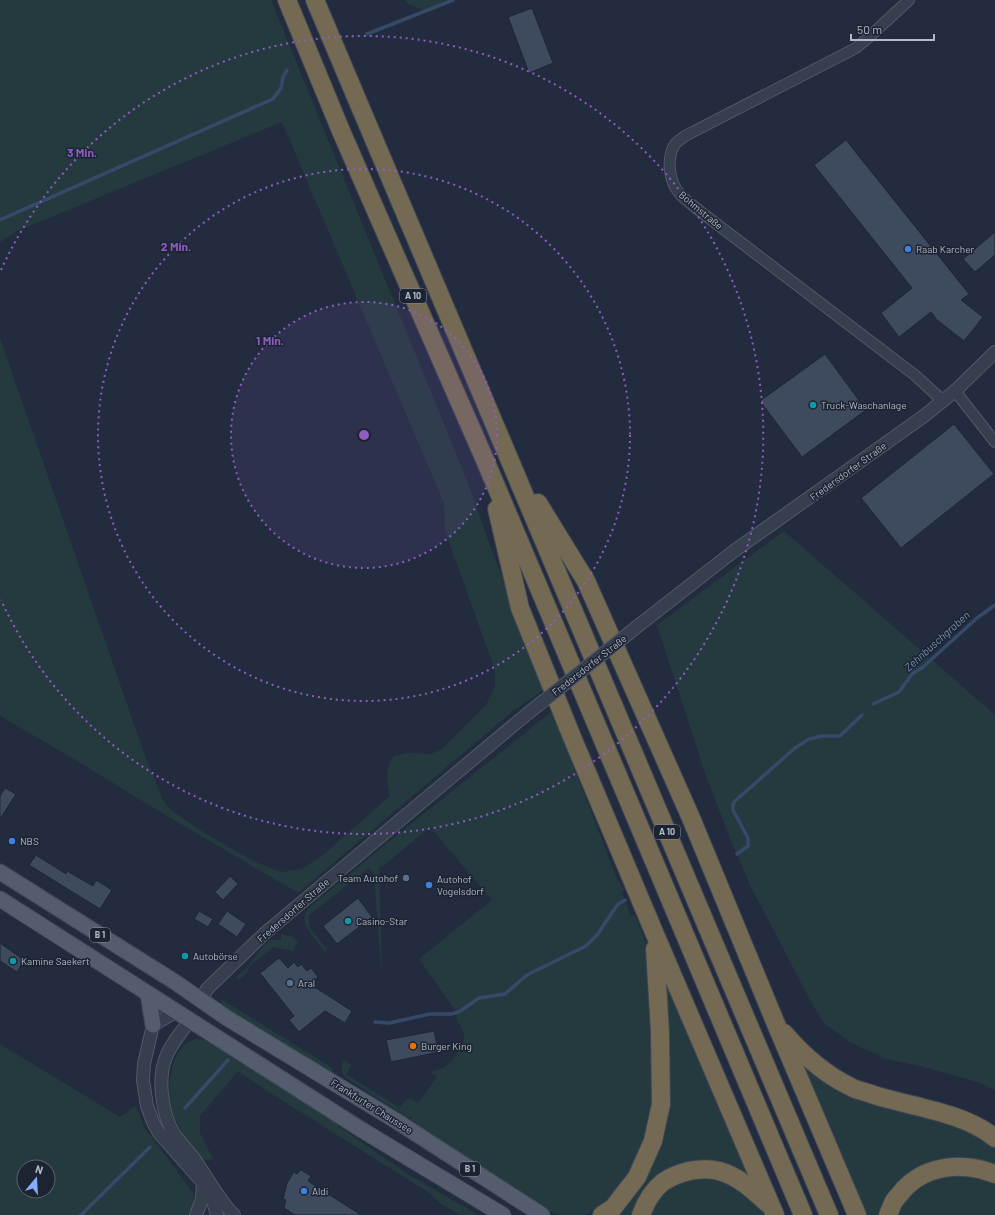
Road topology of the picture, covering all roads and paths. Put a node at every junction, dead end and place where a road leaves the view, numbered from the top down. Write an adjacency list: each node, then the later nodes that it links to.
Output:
1 (287, 0): 9 (highway, A 10)
2 (315, 0): 8 (highway, A 10)
3 (909, 0): 6 (street, Bohmstraße)
4 (995, 352): 5 (street, Fredersdorfer Straße)
5 (955, 391): 6 (street, Fredersdorfer Straße); 7 (street)
6 (942, 401): 14 (street, Fredersdorfer Straße, bridge)
7 (995, 442)
8 (505, 449): 17 (highway); 31 (highway, A 10)
9 (485, 460): 12 (highway); 30 (highway, A 10)
10 (0, 872): 14 (main road, Frankfurter Chaussee / B 1)
11 (0, 899): 13 (main road, B 1)
12 (654, 932): 22 (highway); 28 (highway)
13 (148, 994): 15 (main road, B 1); 18 (main road)
14 (200, 1000): 15 (main road); 16 (main road); 27 (main road, Frankfurter Chaussee / B 1)
15 (175, 1012): 16 (main road, B 1); 18 (street)
16 (190, 1021): 25 (street); 26 (main road, B 1)
17 (776, 1024): 19 (highway); 32 (highway)
18 (153, 1025): 21 (street)
19 (995, 1138)
20 (995, 1174): 33 (highway)
21 (203, 1183): 23 (street); 24 (street)
22 (774, 1212): 29 (highway)
23 (196, 1215)
24 (217, 1215)
25 (234, 1215)
26 (503, 1215)
27 (542, 1215)
28 (602, 1215)
29 (641, 1215)
30 (803, 1215)
31 (829, 1215)
32 (857, 1215)
33 (888, 1215)

